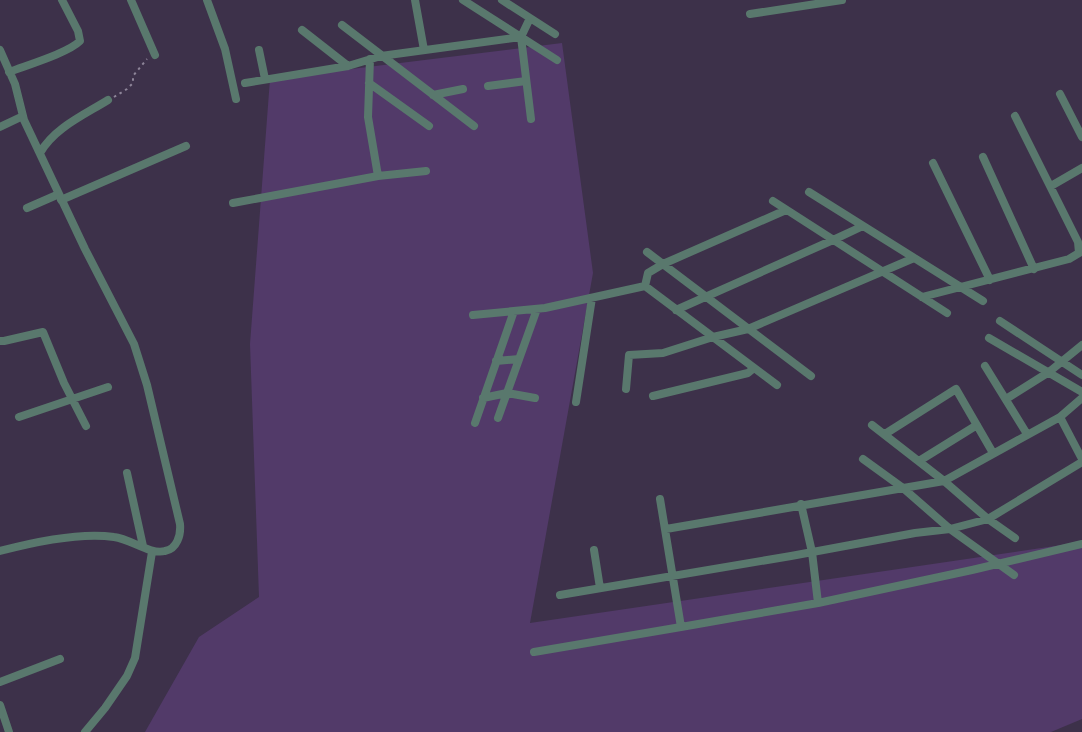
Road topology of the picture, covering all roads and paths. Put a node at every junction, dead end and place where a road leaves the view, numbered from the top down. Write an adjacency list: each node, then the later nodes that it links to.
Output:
1 (62, 0): 22 (street)
2 (132, 0): 17 (street)
3 (206, 0): 31 (street)
4 (415, 0): 16 (street)
5 (463, 0): 13 (street)
6 (502, 0): 9 (street)
7 (842, 0): 8 (street)
8 (750, 14)
9 (530, 18): 12 (street); 13 (street)
10 (342, 25): 18 (street)
11 (302, 30): 21 (street)
12 (555, 34)
13 (521, 37): 16 (street); 20 (street); 24 (street)
14 (0, 50): 22 (street)
15 (259, 50): 23 (street)
16 (424, 50): 18 (street)
17 (155, 55): 32 (path)
18 (381, 56): 19 (street); 30 (street)
19 (370, 59): 21 (street); 26 (street)
20 (557, 60)
21 (348, 66): 23 (street)
22 (9, 72): 33 (street)
23 (266, 79): 25 (street)
24 (526, 81): 27 (street); 35 (street)
25 (245, 83)
26 (369, 83): 36 (street); 46 (street)
27 (488, 86)
28 (463, 89): 30 (street)
29 (1060, 94): 39 (street)
30 (433, 95): 37 (street)
31 (236, 99)
32 (108, 100): 41 (street)
33 (24, 116): 38 (street); 41 (street)
34 (1015, 116): 47 (street)
35 (531, 118)
36 (429, 126)
37 (474, 126)
38 (0, 127)
39 (1082, 137)
40 (186, 146): 49 (street)
41 (40, 154): 49 (street)
42 (983, 157): 59 (street)
43 (933, 163): 61 (street)
44 (1082, 168): 47 (street)
45 (426, 171): 46 (street)
46 (378, 176): 51 (street)
47 (1051, 186): 59 (street)
48 (809, 192): 54 (street)
49 (60, 197): 52 (street); 125 (street)
50 (773, 201): 53 (street)
51 (233, 203)
52 (27, 208)
53 (786, 210): 55 (street); 58 (street)
54 (863, 226): 55 (street); 57 (street)
55 (833, 240): 60 (street); 64 (street)
56 (647, 252): 58 (street)
57 (914, 258): 60 (street); 63 (street)
58 (663, 264): 62 (street); 64 (street)
59 (1034, 269): 61 (street)
60 (882, 272): 65 (street); 74 (street)
61 (990, 280): 63 (street)
62 (645, 286): 66 (street); 69 (street)
63 (961, 287): 65 (street); 67 (street)
64 (706, 297): 69 (street); 74 (street)
65 (922, 297): 71 (street)
66 (592, 298): 68 (street); 98 (street)
67 (983, 301)
68 (537, 309): 70 (street); 79 (street)
69 (676, 310): 75 (street)
70 (514, 311): 72 (street); 80 (street)
71 (947, 313)
72 (474, 315)
73 (1000, 321): 81 (street)
74 (748, 329): 75 (street); 86 (street)
75 (713, 337): 83 (street); 89 (street)
76 (989, 338): 84 (street)
77 (0, 341): 96 (street)
78 (1082, 344): 81 (street)
79 (519, 359): 80 (street); 91 (street)
80 (496, 361): 93 (street)
81 (1061, 361): 84 (street); 85 (street)
82 (985, 366): 97 (street)
83 (754, 368): 87 (street); 92 (street)
84 (1049, 372): 90 (street); 97 (street)
85 (1082, 375)
86 (810, 376)
87 (777, 385)
88 (108, 387): 96 (street)
89 (626, 389)
90 (1082, 392)
91 (507, 393): 93 (street); 94 (street); 101 (street)
92 (653, 396)
93 (483, 398): 102 (street)
94 (535, 398)
95 (1082, 398): 100 (street)
96 (72, 399): 99 (street); 105 (street)
97 (1006, 399): 107 (street)
98 (576, 402)
99 (19, 417)
100 (1060, 417): 107 (street); 110 (street)
101 (498, 418)
102 (475, 422)
103 (872, 424): 106 (street)
104 (977, 425): 106 (street); 108 (street); 111 (street)
105 (86, 426)
106 (885, 434): 111 (street)
107 (1028, 434): 108 (street)
108 (993, 453): 113 (street)
109 (863, 458): 114 (street)
110 (1082, 460): 117 (street)
111 (919, 461): 113 (street)
112 (127, 473): 122 (street)
113 (944, 480): 114 (street); 117 (street)
114 (902, 488): 116 (street); 118 (street)
115 (660, 499): 119 (street)
116 (802, 504): 119 (street); 126 (street)
117 (988, 519): 118 (street); 120 (street)
118 (950, 529): 126 (street); 127 (street)
119 (666, 530): 128 (street)
120 (1015, 538)
121 (1082, 544): 127 (street)
122 (143, 546): 124 (street); 125 (street)
123 (594, 550): 130 (street)
124 (0, 551)
125 (152, 552): 139 (street)
126 (812, 552): 128 (street); 132 (street)
127 (998, 564): 129 (street); 132 (street)
128 (672, 575): 130 (street); 133 (street)
129 (1014, 575)
130 (600, 588): 131 (street)
131 (560, 595)
132 (818, 603): 133 (street)
133 (681, 627): 134 (street)
134 (534, 652)
135 (60, 659): 136 (street)
136 (0, 682)
137 (0, 705): 138 (street)
138 (9, 732)
139 (85, 732)

